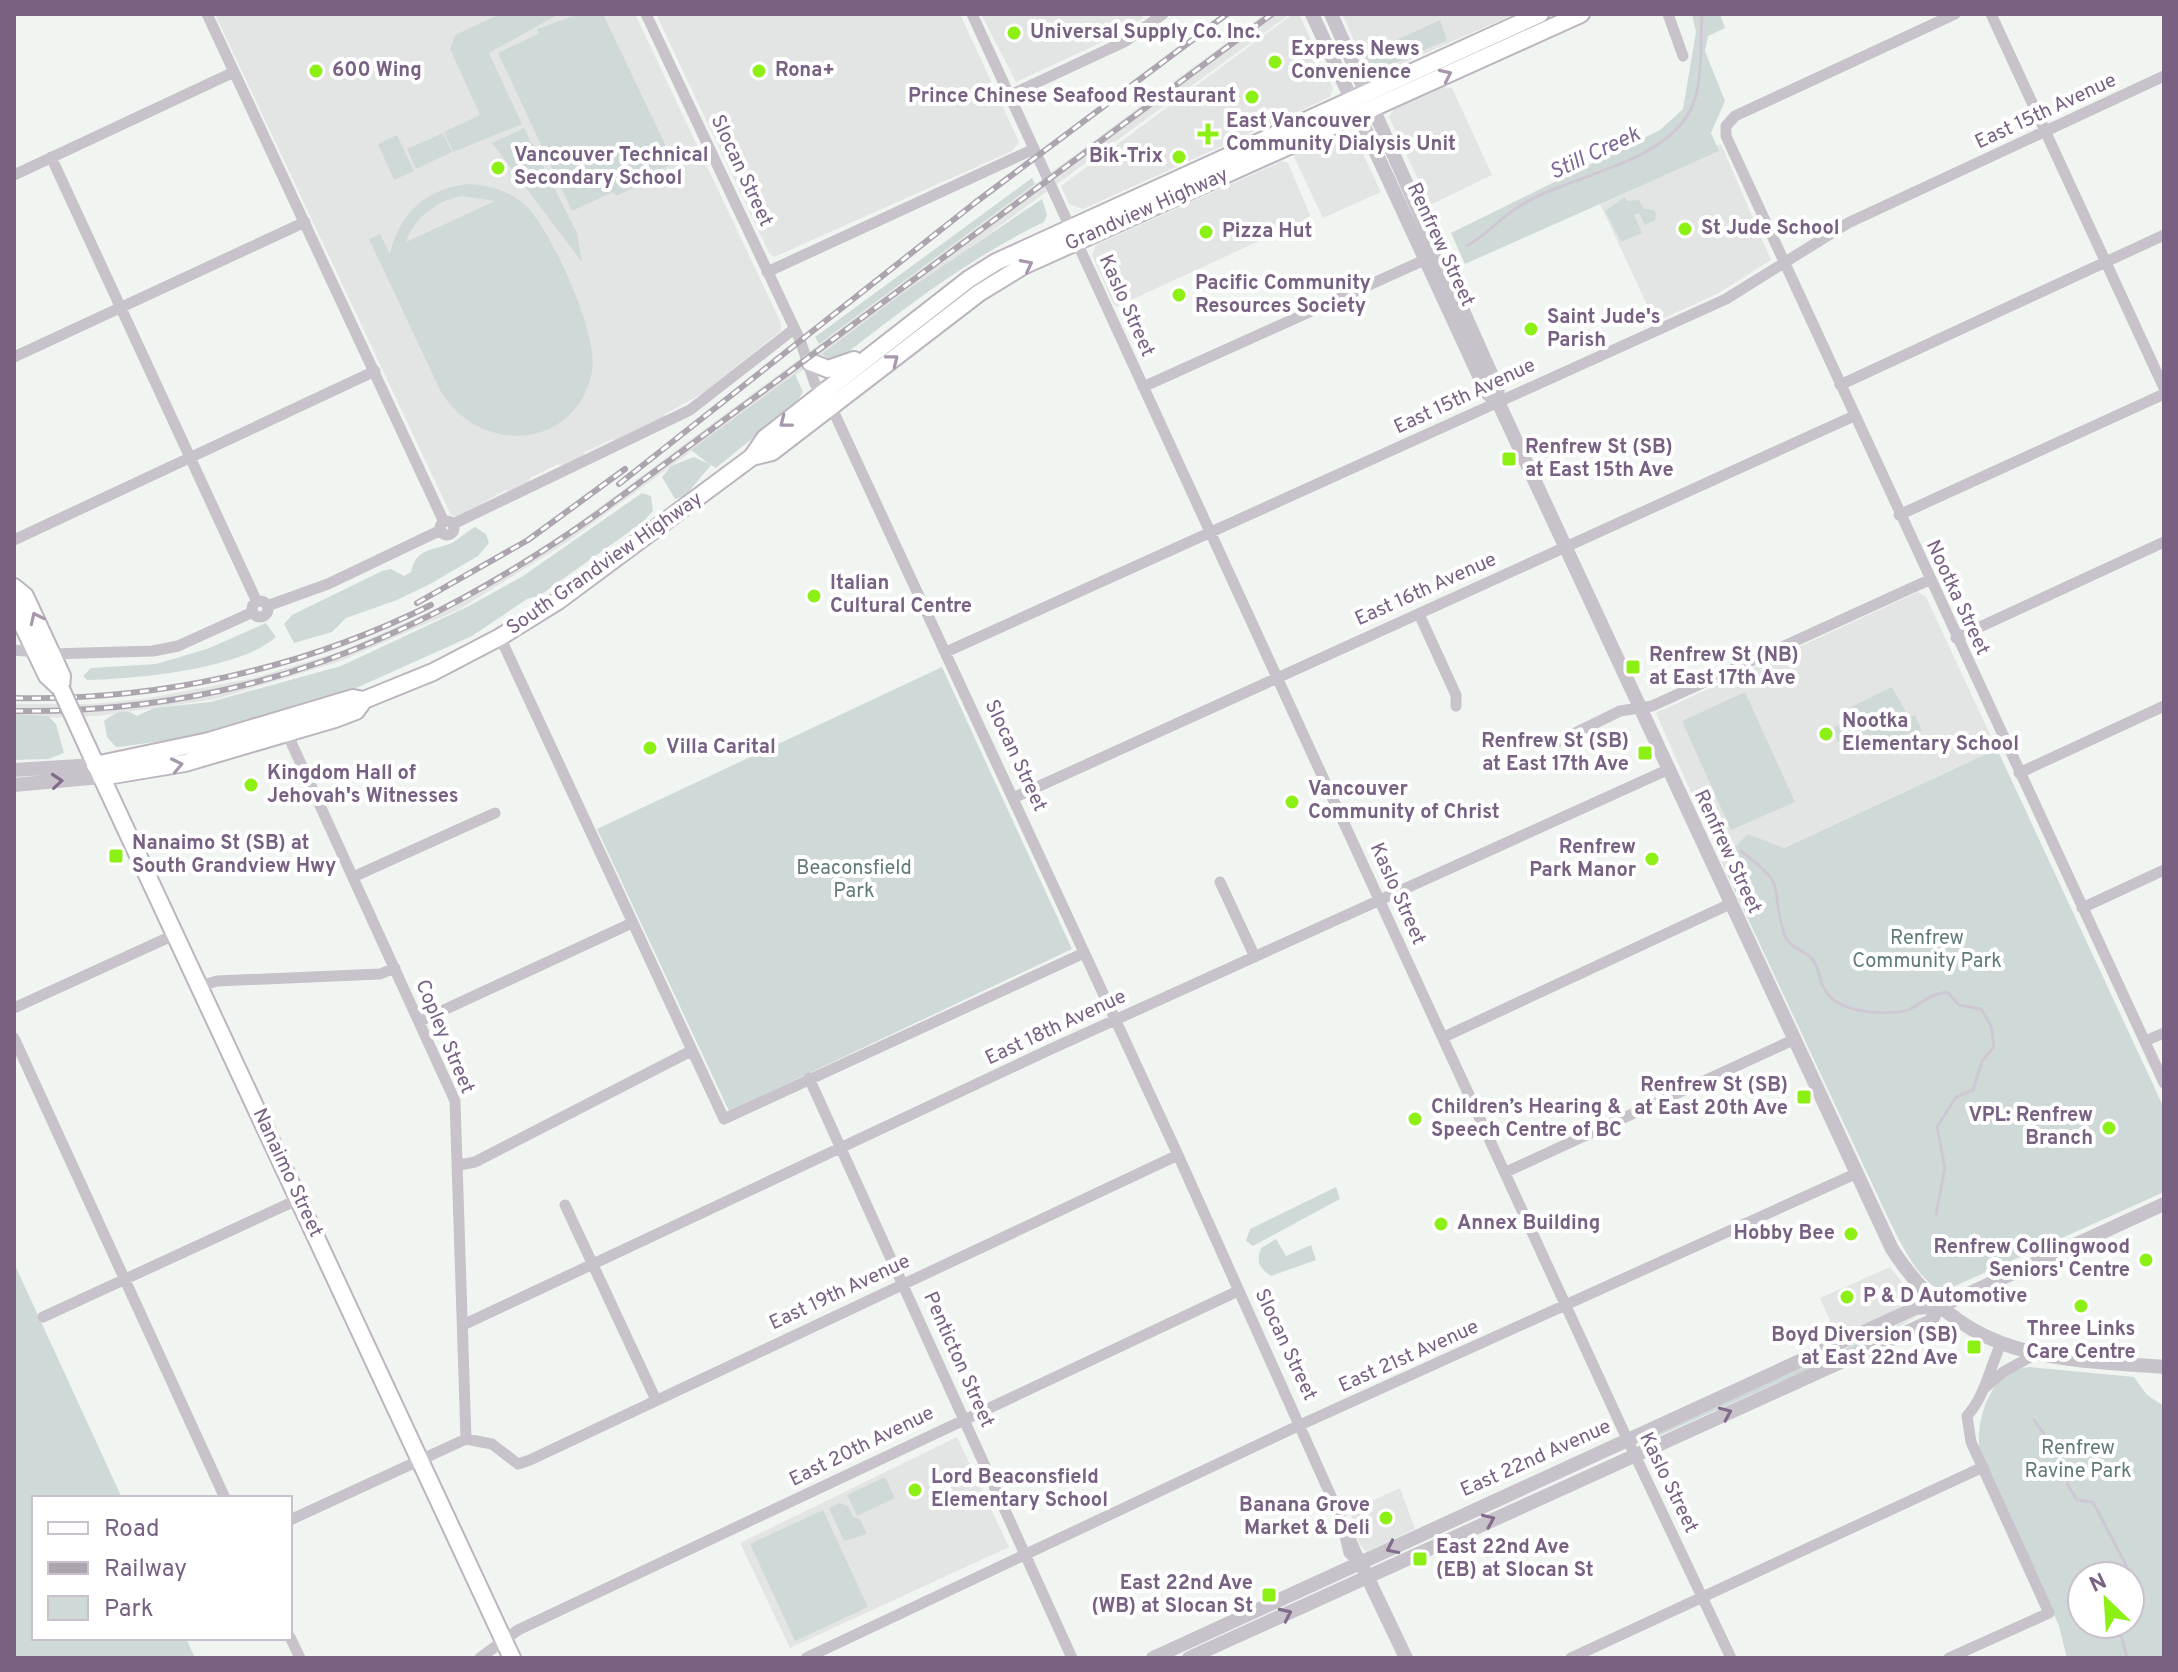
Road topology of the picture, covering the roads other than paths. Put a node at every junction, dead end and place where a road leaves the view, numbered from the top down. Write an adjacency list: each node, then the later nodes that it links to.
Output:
1 (207, 14): 13 (street)
2 (646, 14): 29 (street, Slocan Street)
3 (972, 14): 15 (street, Kaslo Street)
4 (1163, 14): 15 (street)
5 (1312, 14): 17 (street, Renfrew Street)
6 (1331, 14): 16 (street, Renfrew Street)
7 (1540, 14): 16 (main road, Grandview Highway)
8 (1581, 14): 16 (main road, Grandview Highway, one-way to 8)
9 (1668, 14): 12 (street)
10 (1955, 14): 27 (street, Nootka Street)
11 (1991, 14): 18 (street)
12 (1683, 56)
13 (234, 72): 20 (street); 22 (street)
14 (2164, 76): 18 (street, East 15th Avenue)
15 (1010, 95): 19 (street, Kaslo Street)
16 (1371, 100): 17 (main road, Grandview Highway); 25 (street, Renfrew Street)
17 (1354, 108): 23 (main road, Grandview Highway); 25 (street, Renfrew Street)
18 (2047, 131): 27 (street, East 15th Avenue); 28 (street)
19 (1034, 149): 23 (street, Kaslo Street); 29 (street)
20 (51, 157): 21 (street); 31 (street)
21 (14, 175)
22 (305, 222): 31 (street); 36 (street)
23 (1074, 234): 26 (main road, Grandview Highway); 30 (main road, Grandview Highway, one-way to 23); 38 (street, Kaslo Street)
24 (2164, 235): 28 (street)
25 (1432, 256): 38 (street); 42 (street, Renfrew Street)
26 (996, 262): 33 (main road, South Grandview Highway)
27 (1784, 262): 37 (street, Nootka Street); 42 (street, East 15th Avenue)
28 (2106, 262): 37 (street); 39 (street)
29 (767, 272): 32 (street, Slocan Street)
30 (979, 293): 43 (main road, South Grandview Highway, one-way to 30)
31 (121, 307): 34 (street); 45 (street)
32 (794, 329): 35 (street, Slocan Street); 48 (street)
33 (884, 344): 35 (main road); 40 (main road, South Grandview Highway)
34 (14, 357)
35 (810, 362): 40 (street, Slocan Street)
36 (375, 371): 45 (street); 48 (street)
37 (1840, 385): 44 (street, Nootka Street)
38 (1143, 387): 49 (street, Kaslo Street)
39 (2164, 388)
40 (824, 391): 43 (street, Slocan Street); 46 (main road, South Grandview Highway, one-way to 46)
41 (2164, 394): 47 (street)
42 (1498, 402): 49 (street, East 15th Avenue); 52 (street, Renfrew Street)
43 (831, 408): 46 (main road, South Grandview Highway); 61 (street, Slocan Street)
44 (1854, 416): 47 (street, Nootka Street); 52 (street, East 16th Avenue)
45 (191, 457): 50 (street); 56 (street)
46 (752, 457): 58 (main road, South Grandview Highway)
47 (1899, 515): 53 (street, Nootka Street)
48 (446, 525): 56 (street)
49 (1211, 533): 61 (street, East 15th Avenue); 63 (street, Kaslo Street)
50 (14, 540)
51 (2164, 542): 59 (street)
52 (1565, 548): 57 (street, East 16th Avenue); 66 (street, Renfrew Street)
53 (1929, 580): 59 (street, Nootka Street); 66 (street)
54 (14, 587): 62 (main road, Nanaimo Street, one-way to 54)
55 (14, 607): 62 (main road, Nanaimo Street)
56 (259, 607): 62 (street)
57 (1419, 614): 63 (street, East 16th Avenue); 64 (street)
58 (500, 637): 67 (main road, South Grandview Highway); 82 (street)
59 (1956, 638): 72 (street, Nootka Street)
60 (14, 650): 62 (street)
61 (946, 652): 74 (street, Slocan Street)
62 (44, 653): 71 (main road, Nanaimo Street, bridge)
63 (1278, 677): 74 (street, East 16th Avenue); 79 (street, Kaslo Street)
64 (1456, 706)
65 (2164, 706): 72 (street)
66 (1638, 709): 68 (street); 70 (street, Renfrew Street)
67 (285, 729): 71 (main road, South Grandview Highway); 77 (street, Copley Street)
68 (1557, 742)
69 (14, 770): 71 (street, South Grandview Highway)
70 (1667, 770): 79 (street, East 18th Avenue); 80 (street, Renfrew Street)
71 (98, 771): 73 (street, South Grandview Highway, one-way to 71); 83 (main road, Nanaimo Street)
72 (2019, 773): 81 (street, Nootka Street)
73 (14, 785)
74 (1013, 798): 84 (street, Slocan Street)
75 (495, 813): 77 (street)
76 (2164, 870): 81 (street)
77 (353, 877): 86 (street, Copley Street)
78 (1220, 882): 85 (street)
79 (1381, 901): 85 (street, East 18th Avenue); 92 (street, Kaslo Street)
80 (1730, 904): 92 (street); 94 (street, Renfrew Street)
81 (2082, 908): 95 (street, Nootka Street)
82 (632, 923): 90 (street); 96 (street)
83 (176, 934): 87 (main road, Nanaimo Street); 88 (street)
84 (1084, 953): 89 (street, Slocan Street); 97 (street)
85 (1255, 957): 89 (street, East 18th Avenue)
86 (395, 968): 87 (street); 90 (street, Copley Street)
87 (200, 986): 104 (main road, Nanaimo Street)
88 (14, 1008)
89 (1116, 1020): 99 (street, East 18th Avenue); 100 (street, Slocan Street)
90 (420, 1021): 101 (street, Copley Street)
91 (2164, 1033): 95 (street)
92 (1444, 1037): 102 (street, Kaslo Street)
93 (14, 1038): 108 (street)
94 (1793, 1040): 102 (street); 103 (street, Renfrew Street)
95 (2145, 1041): 98 (street, Nootka Street)
96 (691, 1051): 97 (street); 101 (street)
97 (809, 1078): 99 (street, Penticton Street)
98 (2164, 1083)
99 (840, 1148): 107 (street, East 18th Avenue); 109 (street, Penticton Street)
100 (1178, 1155): 109 (street, East 19th Avenue); 110 (street, Slocan Street)
101 (459, 1165): 114 (street, Copley Street)
102 (1506, 1172): 111 (street, Kaslo Street)
103 (1855, 1174): 111 (street, East 21st Avenue); 112 (street, Renfrew Street)
104 (299, 1199): 108 (street); 125 (main road, Nanaimo Street)
105 (2164, 1204): 112 (street, East 22nd Avenue)
106 (565, 1205): 107 (street)
107 (594, 1266): 114 (street, East 18th Avenue); 119 (street)
108 (125, 1280): 113 (street); 127 (street)
109 (902, 1283): 119 (street, East 19th Avenue); 120 (street, Penticton Street)
110 (1238, 1291): 120 (street, East 20th Avenue); 121 (street, Slocan Street)
111 (1567, 1306): 121 (street, East 21st Avenue); 123 (street, Kaslo Street)
112 (1939, 1306): 115 (street, Renfrew Street); 123 (street, East 22nd Avenue); 124 (street, East 22nd Avenue, one-way to 112)
113 (43, 1317)
114 (463, 1325): 122 (street, Copley Street)
115 (2001, 1344): 116 (street, Renfrew Street); 118 (street)
116 (2034, 1355): 117 (street, Renfrew Street); 118 (street)
117 (2164, 1367)
118 (1986, 1387): 126 (street)
119 (656, 1400): 122 (street, East 19th Avenue)
120 (964, 1418): 129 (street, Penticton Street); 132 (street, East 20th Avenue)
121 (1300, 1425): 129 (street, East 21st Avenue); 130 (street, Slocan Street)
122 (466, 1439): 125 (street)
123 (1627, 1440): 124 (street, Kaslo Street); 130 (street, East 22nd Avenue, one-way to 130)
124 (1634, 1455): 130 (street, East 22nd Avenue, one-way to 124); 131 (street, Kaslo Street)
125 (420, 1460): 128 (street); 132 (main road, Nanaimo Street)
126 (1983, 1467): 131 (street); 142 (street)
127 (224, 1496)
128 (292, 1519)
129 (1024, 1553): 135 (street, East 21st Avenue); 136 (street, Penticton Street)
130 (1364, 1569): 137 (street, East 22nd Avenue); 138 (street, East 22nd Avenue, one-way to 130); 139 (street, Slocan Street)
131 (1704, 1597): 140 (street); 141 (street, Kaslo Street)
132 (504, 1641): 133 (street); 134 (main road, Nanaimo Street)
133 (480, 1658)
134 (512, 1658)
135 (806, 1658)
136 (1072, 1658)
137 (1153, 1658)
138 (1189, 1658)
139 (1406, 1658)
140 (1571, 1658)
141 (1731, 1658)
142 (1949, 1658)

